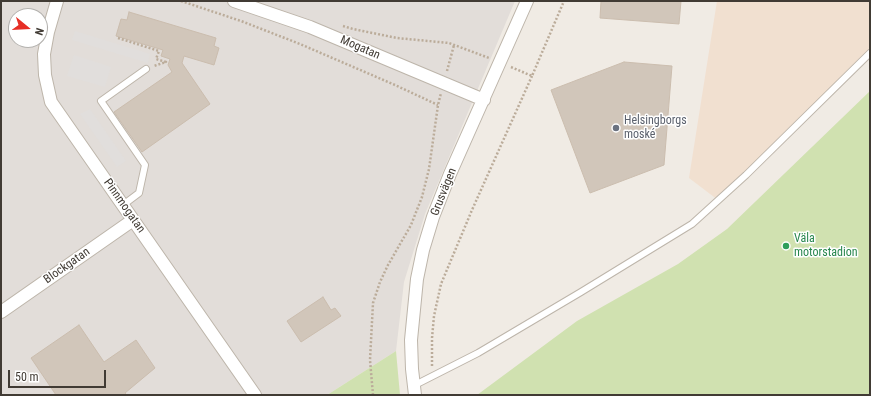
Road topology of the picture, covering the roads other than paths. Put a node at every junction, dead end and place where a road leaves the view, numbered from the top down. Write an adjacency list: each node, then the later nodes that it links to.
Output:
1 (57, 1): 7 (street, Pinnmogatan)
2 (234, 1): 6 (street, Mogatan)
3 (527, 1): 6 (street, Grusvägen)
4 (870, 53): 10 (lane)
5 (146, 69): 7 (lane)
6 (484, 100): 10 (street, Grusvägen)
7 (123, 205): 8 (street, Pinnmogatan)
8 (133, 220): 9 (street, Blockgatan); 11 (street, Pinnmogatan)
9 (1, 312)
10 (414, 390)
11 (255, 395)

